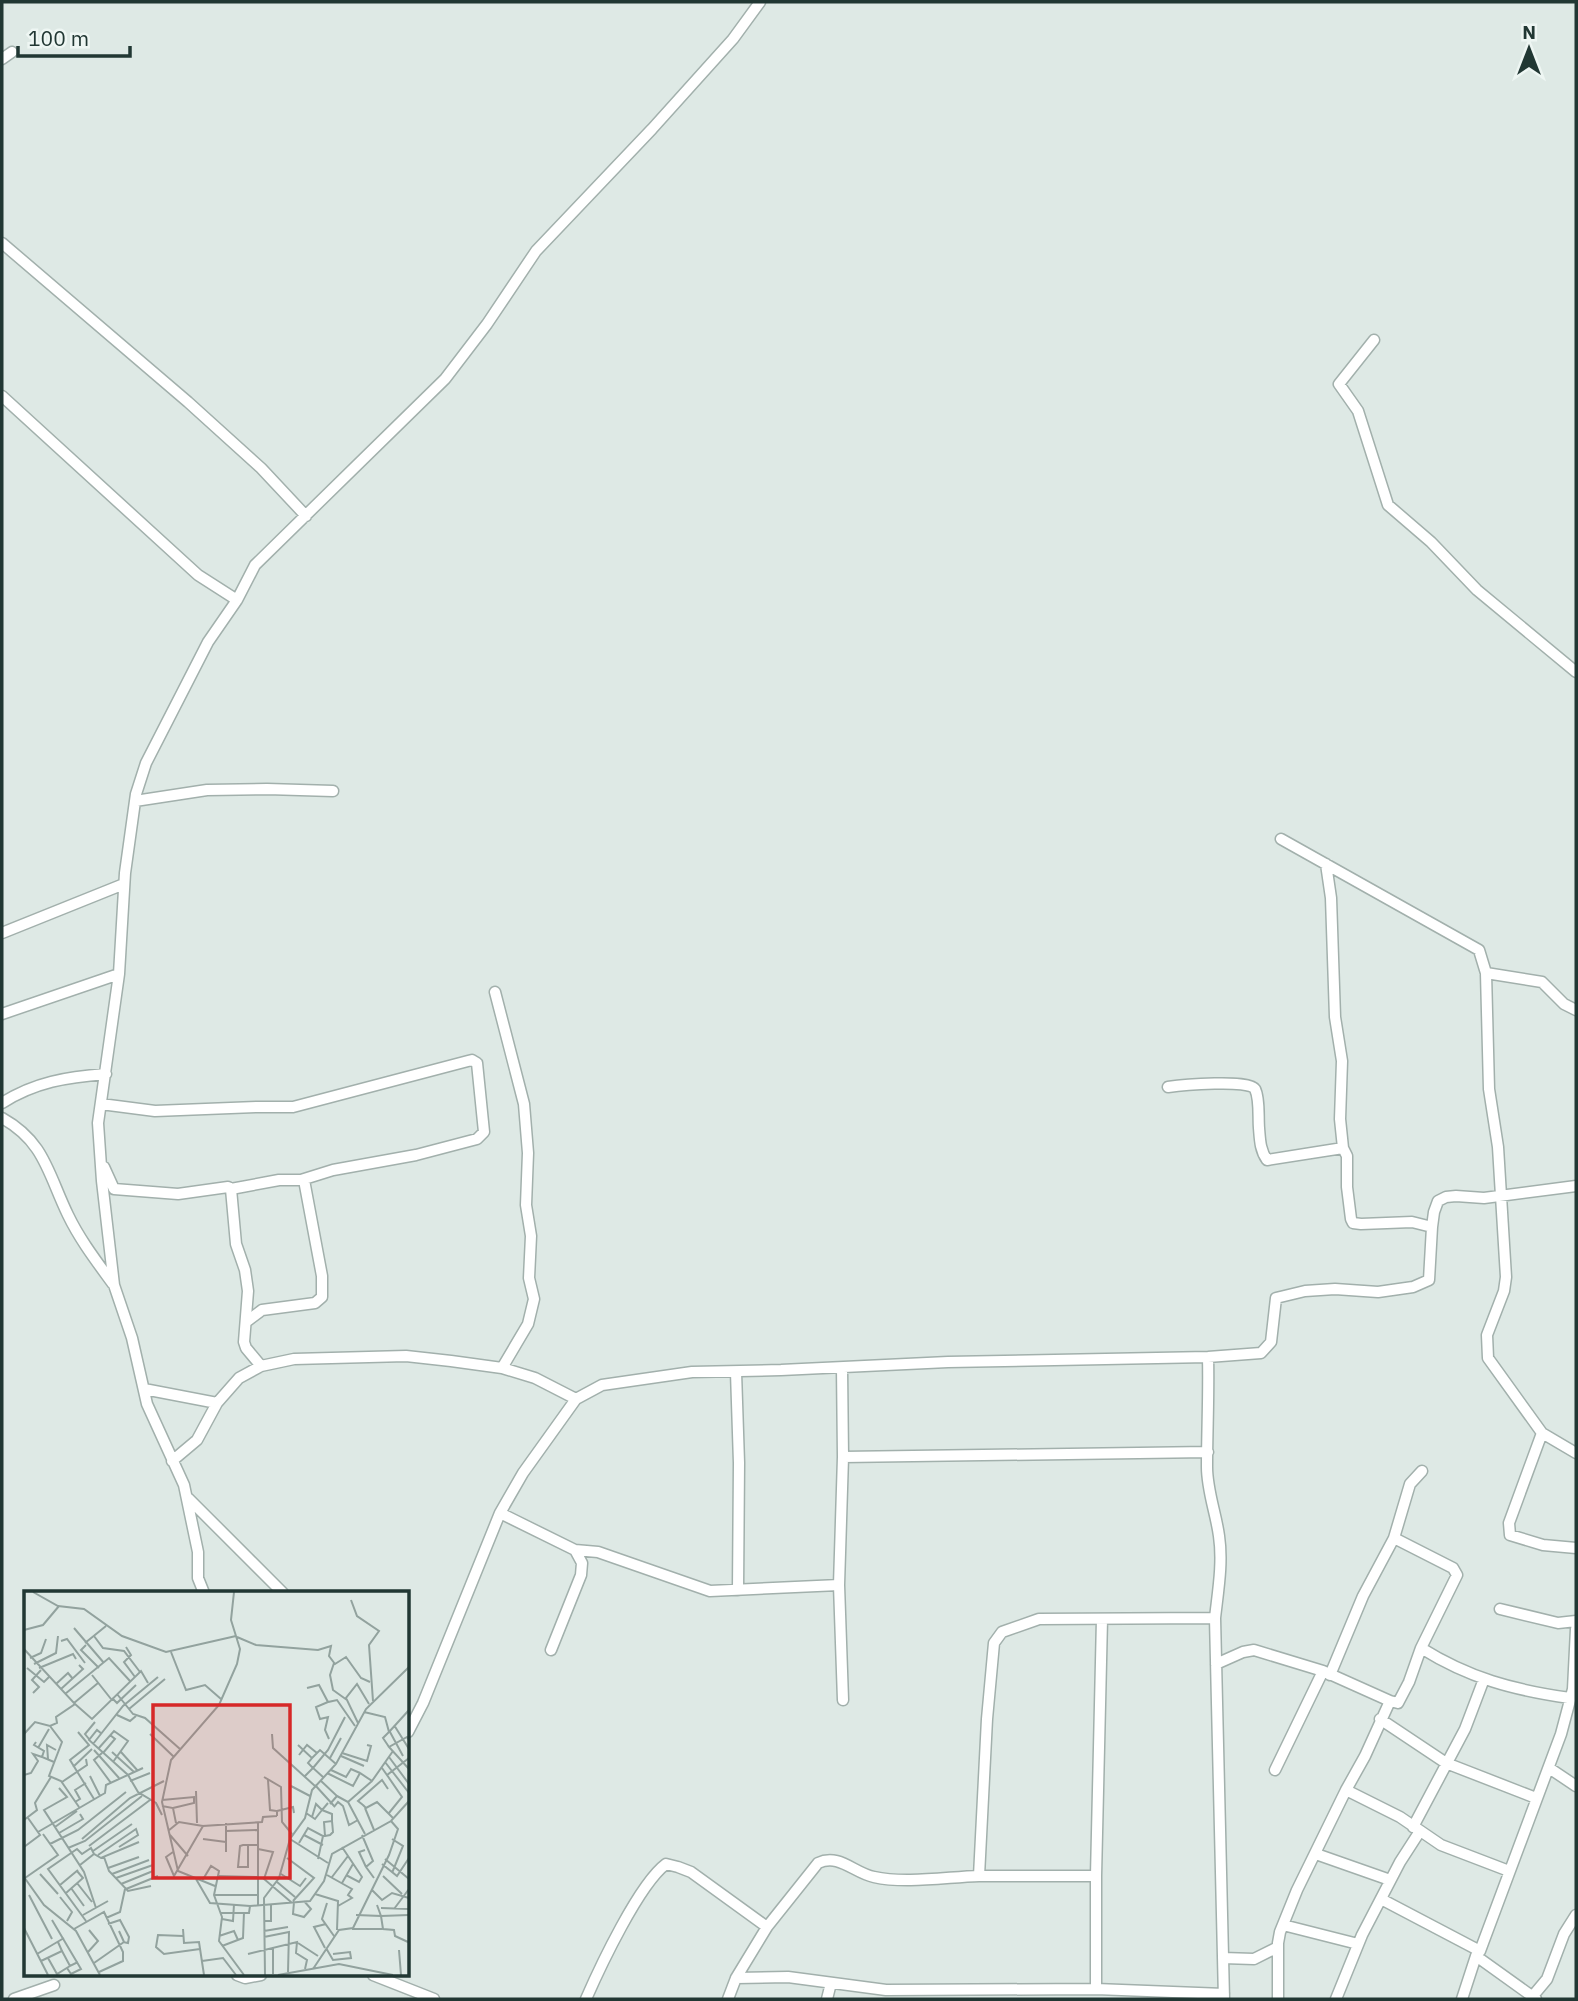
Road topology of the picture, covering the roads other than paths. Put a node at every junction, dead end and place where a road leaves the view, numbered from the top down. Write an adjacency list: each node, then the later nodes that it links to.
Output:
1 (761, 2): 7 (street)
2 (12, 52): 3 (street)
3 (2, 59)
4 (2, 243): 7 (street)
5 (1374, 340): 9 (street)
6 (2, 396): 8 (street)
7 (306, 516): 8 (street)
8 (237, 600): 11 (street)
9 (1576, 672)
10 (332, 791): 11 (street)
11 (135, 801): 14 (street)
12 (1281, 839): 13 (street)
13 (1326, 864): 16 (street); 26 (street)
14 (124, 884): 15 (street); 17 (street)
15 (2, 933)
16 (1486, 973): 19 (street); 31 (street)
17 (119, 974): 20 (street); 21 (street)
18 (495, 992): 37 (street)
19 (1576, 1010)
20 (2, 1014)
21 (106, 1074): 23 (street); 24 (street)
22 (1168, 1087): 26 (street)
23 (2, 1102)
24 (101, 1104): 27 (street); 28 (street)
25 (2, 1118): 33 (street)
26 (1343, 1148): 32 (street)
27 (101, 1161): 30 (street); 33 (street)
28 (304, 1180): 30 (street); 34 (street)
29 (1576, 1186): 31 (street)
30 (231, 1189): 34 (street)
31 (1501, 1196): 32 (street); 43 (street)
32 (1432, 1227): 35 (street)
33 (114, 1285): 40 (street)
34 (246, 1322): 36 (street)
35 (1208, 1357): 38 (street); 44 (street)
36 (261, 1366): 37 (street); 42 (street)
37 (502, 1368): 41 (street)
38 (842, 1368): 39 (street); 46 (street)
39 (737, 1372): 41 (street); 55 (street)
40 (144, 1389): 42 (street); 47 (street)
41 (576, 1398): 50 (street)
42 (217, 1403): 47 (street)
43 (1542, 1433): 45 (street); 52 (street)
44 (1208, 1452): 46 (street); 59 (street)
45 (1576, 1452)
46 (843, 1457): 54 (street)
47 (172, 1461): 49 (street)
48 (1422, 1471): 51 (street)
49 (187, 1498): 56 (street); 57 (street)
50 (500, 1513): 53 (street); 72 (street)
51 (1394, 1538): 63 (street); 66 (street)
52 (1576, 1548)
53 (575, 1550): 55 (street); 64 (street)
54 (839, 1584): 55 (street); 69 (street)
55 (738, 1590)
56 (203, 1591)
57 (281, 1591)
58 (1500, 1609): 61 (street)
59 (1215, 1618): 60 (street); 65 (street)
60 (1102, 1619): 82 (street); 83 (street)
61 (1576, 1621)
62 (1576, 1629): 68 (street)
63 (1420, 1648): 67 (street); 70 (street)
64 (551, 1650)
65 (1216, 1664): 66 (street); 92 (street)
66 (1327, 1673): 70 (street); 75 (street)
67 (1484, 1679): 68 (street); 73 (street)
68 (1570, 1698): 74 (street)
69 (843, 1700)
70 (1390, 1701): 71 (street)
71 (1380, 1719): 73 (street); 77 (street)
72 (410, 1728)
73 (1447, 1763): 78 (street); 79 (street)
74 (1549, 1768): 76 (street); 78 (street)
75 (1275, 1770)
76 (1576, 1786)
77 (1346, 1790): 79 (street); 80 (street)
78 (1536, 1798): 81 (street)
79 (1417, 1829): 81 (street); 84 (street)
80 (1316, 1854): 84 (street); 87 (street)
81 (1509, 1871): 91 (street)
82 (979, 1876): 83 (street); 88 (street)
83 (1096, 1876): 97 (street)
84 (1390, 1880): 85 (street)
85 (1381, 1899): 89 (street); 91 (street)
86 (1576, 1914): 101 (street)
87 (1283, 1925): 89 (street); 90 (street)
88 (767, 1927): 94 (street); 104 (street)
89 (1358, 1944): 108 (street)
90 (1278, 1947): 92 (street); 107 (street)
91 (1478, 1953): 101 (street); 109 (street)
92 (1223, 1958): 100 (street)
93 (376, 1976): 103 (street)
94 (736, 1978): 95 (street); 105 (street)
95 (831, 1983): 98 (street); 106 (street)
96 (54, 1985): 102 (street)
97 (1096, 1989): 99 (street); 100 (street)
98 (919, 1995): 99 (street)
99 (1011, 1995)
100 (1224, 1997)
101 (1534, 1998)
102 (14, 1999)
103 (434, 1999)
104 (586, 1999)
105 (728, 1999)
106 (827, 1999)
107 (1278, 1999)
108 (1336, 1999)
109 (1462, 1999)

